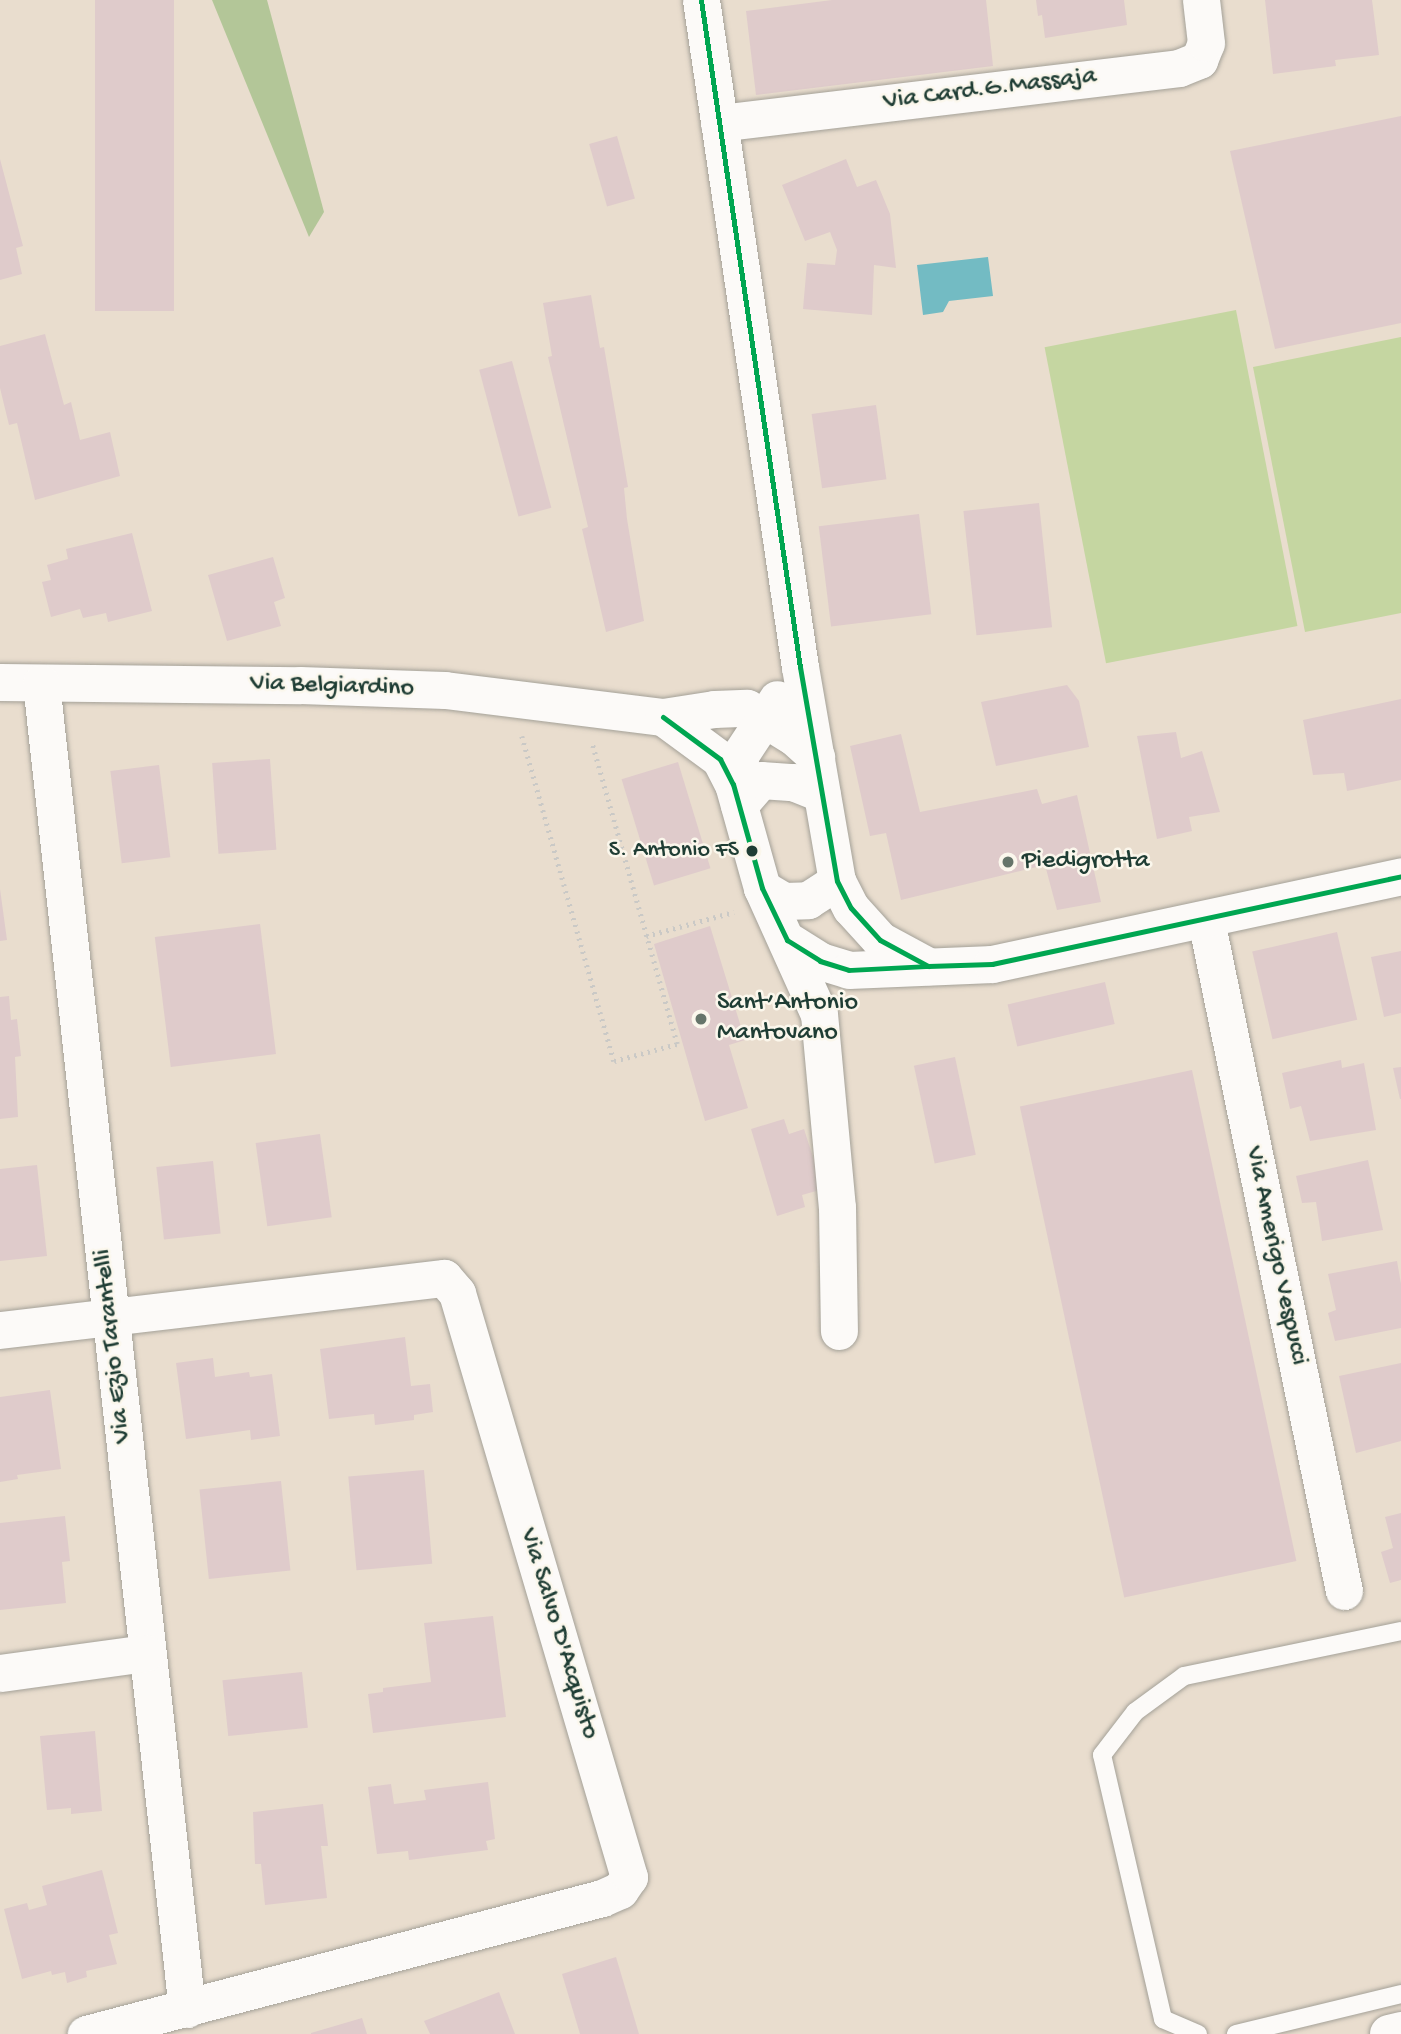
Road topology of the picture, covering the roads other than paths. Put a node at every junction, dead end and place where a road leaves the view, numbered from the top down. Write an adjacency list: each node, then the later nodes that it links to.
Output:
1 (701, 0): 3 (street)
2 (1201, 0): 3 (street, Via Card.G.Massaja)
3 (719, 123): 4 (street)
4 (800, 667): 8 (street); 9 (street)
5 (0, 682): 6 (street, Via Belgiardino)
6 (41, 682): 7 (street, Via Belgiardino); 21 (street, Via Ezio Tarantelli)
7 (663, 717): 8 (street, Via Belgiardino); 11 (street)
8 (763, 718): 9 (street, Via Belgiardino); 11 (street)
9 (816, 757): 10 (street)
10 (822, 794): 11 (street); 13 (street)
11 (739, 805): 14 (street)
12 (1401, 876): 15 (street)
13 (837, 881): 14 (street); 16 (street)
14 (765, 895): 17 (street)
15 (1206, 920): 18 (street); 24 (street, Via Amerigo Vespucci)
16 (868, 926): 18 (street); 19 (street)
17 (787, 940): 19 (street); 20 (street)
18 (928, 966): 19 (street)
19 (849, 970): 20 (street)
20 (818, 1014): 23 (street)
21 (111, 1316): 22 (street, Via Salvo D'Acquisto); 26 (street, Via Ezio Tarantelli); 29 (street, Via Salvo D'Acquisto)
22 (0, 1330)
23 (839, 1331)
24 (1344, 1591)
25 (1401, 1630): 32 (lane)
26 (146, 1653): 27 (street); 29 (street, Via Ezio Tarantelli)
27 (0, 1673)
28 (1401, 1994): 33 (lane)
29 (187, 2009): 31 (street, Via Salvo D'Acquisto)
30 (1401, 2031): 34 (highway)
31 (86, 2034)
32 (1198, 2034)
33 (1236, 2034)
34 (1389, 2034)

